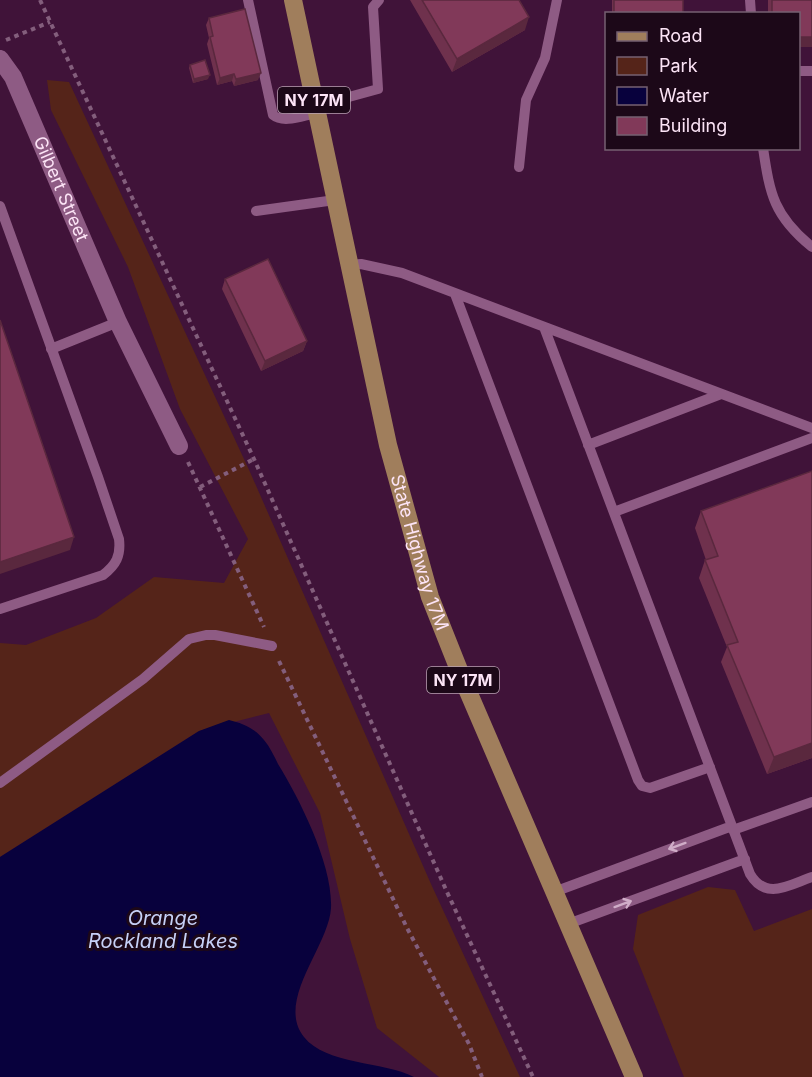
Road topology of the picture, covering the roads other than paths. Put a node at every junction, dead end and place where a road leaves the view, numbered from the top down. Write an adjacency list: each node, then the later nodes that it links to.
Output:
1 (248, 0): 6 (lane)
2 (293, 0): 6 (main road, State Highway 17M / NY 17M)
3 (379, 0): 6 (lane)
4 (557, 0): 8 (lane)
5 (0, 59): 15 (street, Gilbert Street)
6 (316, 110): 9 (main road, State Highway 17M / NY 17M)
7 (763, 150): 12 (lane)
8 (519, 167)
9 (335, 200): 11 (lane); 13 (main road, State Highway 17M / NY 17M)
10 (0, 206): 17 (lane)
11 (256, 211)
12 (812, 247)
13 (348, 265): 14 (lane); 32 (main road, State Highway 17M / NY 17M)
14 (455, 294): 16 (lane); 26 (lane)
15 (118, 321): 17 (lane); 22 (street, Gilbert Street)
16 (544, 327): 18 (lane); 21 (lane)
17 (51, 349): 24 (lane)
18 (721, 394): 19 (lane); 21 (lane)
19 (812, 428)
20 (812, 438): 23 (lane)
21 (588, 445): 23 (lane)
22 (179, 446)
23 (614, 512): 26 (lane)
24 (0, 609)
25 (272, 646): 27 (lane)
26 (710, 767): 29 (lane)
27 (0, 783)
28 (812, 802): 29 (lane)
29 (733, 828): 30 (lane); 32 (lane, one-way to 32)
30 (745, 859): 31 (lane); 33 (lane, one-way to 30)
31 (812, 877)
32 (554, 892): 33 (main road, State Highway 17M / NY 17M)
33 (568, 924): 34 (main road, State Highway 17M / NY 17M)
34 (634, 1077)

